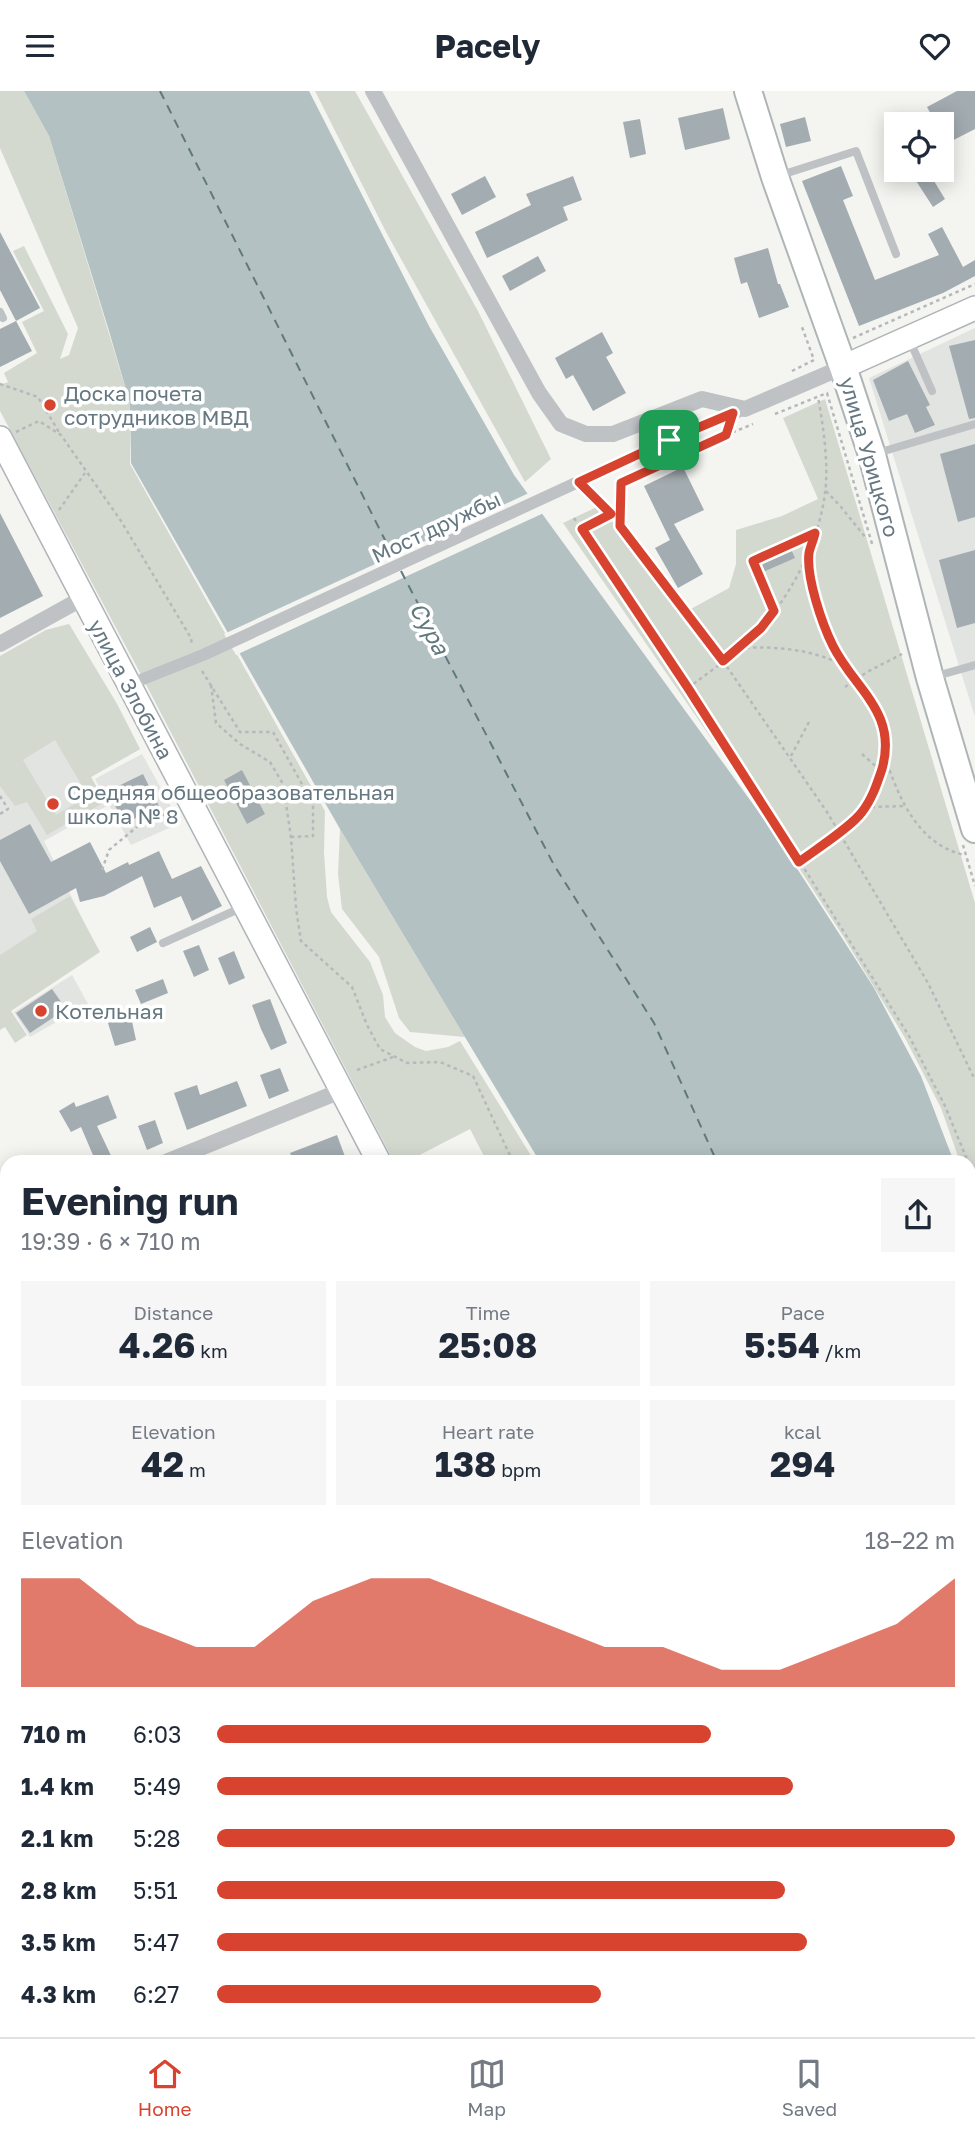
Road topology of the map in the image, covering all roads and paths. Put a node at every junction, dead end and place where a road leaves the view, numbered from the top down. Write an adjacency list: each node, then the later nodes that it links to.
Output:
1 (373, 91): 15 (street)
2 (748, 91): 3 (main road, улица Урицкого)
3 (775, 177): 4 (lane); 10 (main road, улица Урицкого)
4 (896, 254)
5 (975, 284): 8 (path)
6 (975, 308): 9 (main road)
7 (802, 327): 11 (path)
8 (853, 338)
9 (908, 338): 10 (main road); 13 (lane)
10 (844, 367): 15 (street); 19 (main road, улица Урицкого)
11 (783, 375)
12 (0, 384): 17 (path)
13 (932, 391)
14 (818, 397): 22 (path)
15 (739, 411): 21 (street, Мост дружбы); 26 (path)
16 (975, 423): 19 (lane)
17 (61, 435): 18 (path); 20 (path)
18 (5, 437): 31 (main road, улица Злобина)
19 (872, 455): 41 (main road, улица Урицкого)
20 (86, 471): 25 (path); 33 (path)
21 (574, 484): 23 (path); 37 (street, Мост дружбы)
22 (826, 491): 28 (path); 29 (path)
23 (611, 514): 26 (path); 27 (path)
24 (574, 518): 27 (path)
25 (53, 519)
26 (620, 526): 38 (path)
27 (582, 529): 46 (path)
28 (815, 533): 30 (path); 32 (path)
29 (866, 538)
30 (809, 552): 32 (path); 40 (path)
31 (83, 598): 34 (street); 63 (main road, улица Злобина)
32 (774, 611): 35 (path)
33 (191, 638)
34 (0, 644)
35 (739, 648): 38 (path); 40 (path)
36 (905, 653): 43 (path)
37 (198, 657): 42 (street, Мост дружбы); 44 (path)
38 (723, 661): 46 (path); 49 (path)
39 (975, 665): 41 (lane)
40 (847, 668): 43 (path)
41 (930, 678): 57 (main road, улица Урицкого)
42 (142, 679)
43 (856, 680): 45 (path); 50 (path)
44 (211, 685): 59 (path); 59 (path)
45 (845, 687)
46 (688, 688): 61 (path)
47 (809, 722): 49 (path)
48 (862, 754): 51 (path)
49 (790, 757): 58 (path)
50 (885, 757): 51 (path); 53 (path)
51 (881, 771): 55 (path)
52 (0, 796): 56 (path)
53 (906, 806): 55 (path); 60 (path)
54 (176, 808): 62 (path)
55 (862, 812): 58 (path)
56 (0, 814)
57 (973, 817)
58 (839, 831): 61 (path); 67 (path)
59 (291, 837): 65 (path)
60 (966, 856)
61 (799, 862): 72 (path)
62 (102, 870)
63 (244, 906): 64 (lane); 68 (main road, улица Злобина)
64 (163, 943)
65 (394, 1057): 66 (path); 71 (path)
66 (357, 1070)
67 (975, 1080)
68 (342, 1090): 69 (street); 70 (main road, улица Злобина)
69 (183, 1155)
70 (375, 1155)
71 (510, 1155)
72 (966, 1155)

